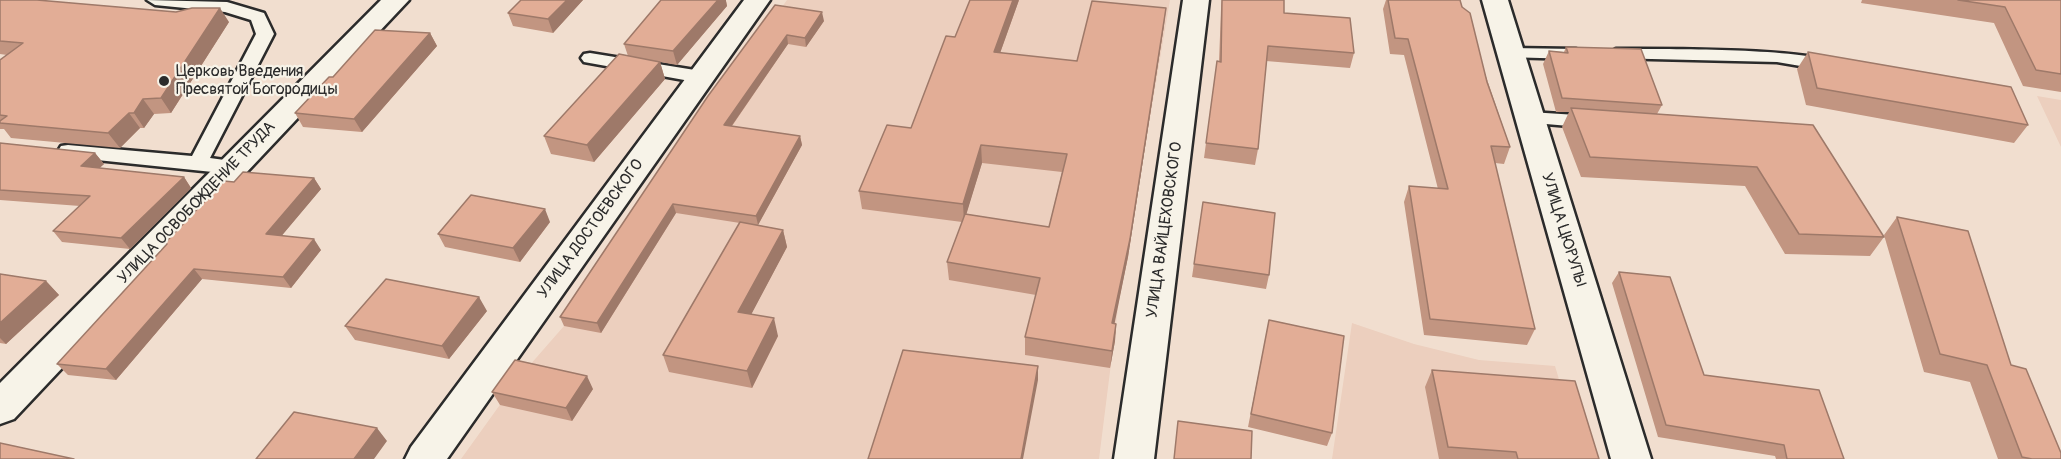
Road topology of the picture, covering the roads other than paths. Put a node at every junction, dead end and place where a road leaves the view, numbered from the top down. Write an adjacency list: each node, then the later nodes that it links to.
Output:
1 (155, 0): 13 (lane)
2 (396, 0): 14 (street, УЛИЦА ОСВОБОЖДЕНИЕ ТРУДА)
3 (757, 0): 9 (street, УЛИЦА ДОСТОЕВСКОГО)
4 (1196, 0): 17 (street, УЛИЦА ВАЙЦЕХОВСКОГО)
5 (1495, 0): 6 (street, УЛИЦА ЦЮРУПЫ)
6 (1510, 53): 8 (lane); 10 (street, УЛИЦА ЦЮРУПЫ)
7 (590, 58): 9 (lane)
8 (1844, 68)
9 (701, 77): 16 (street, УЛИЦА ДОСТОЕВСКОГО)
10 (1530, 118): 11 (lane); 18 (street, УЛИЦА ЦЮРУПЫ)
11 (1607, 123)
12 (46, 149): 13 (lane)
13 (198, 163): 14 (lane)
14 (232, 167): 15 (street, УЛИЦА ОСВОБОЖДЕНИЕ ТРУДА)
15 (0, 408)
16 (425, 459)
17 (1134, 459)
18 (1631, 459)

